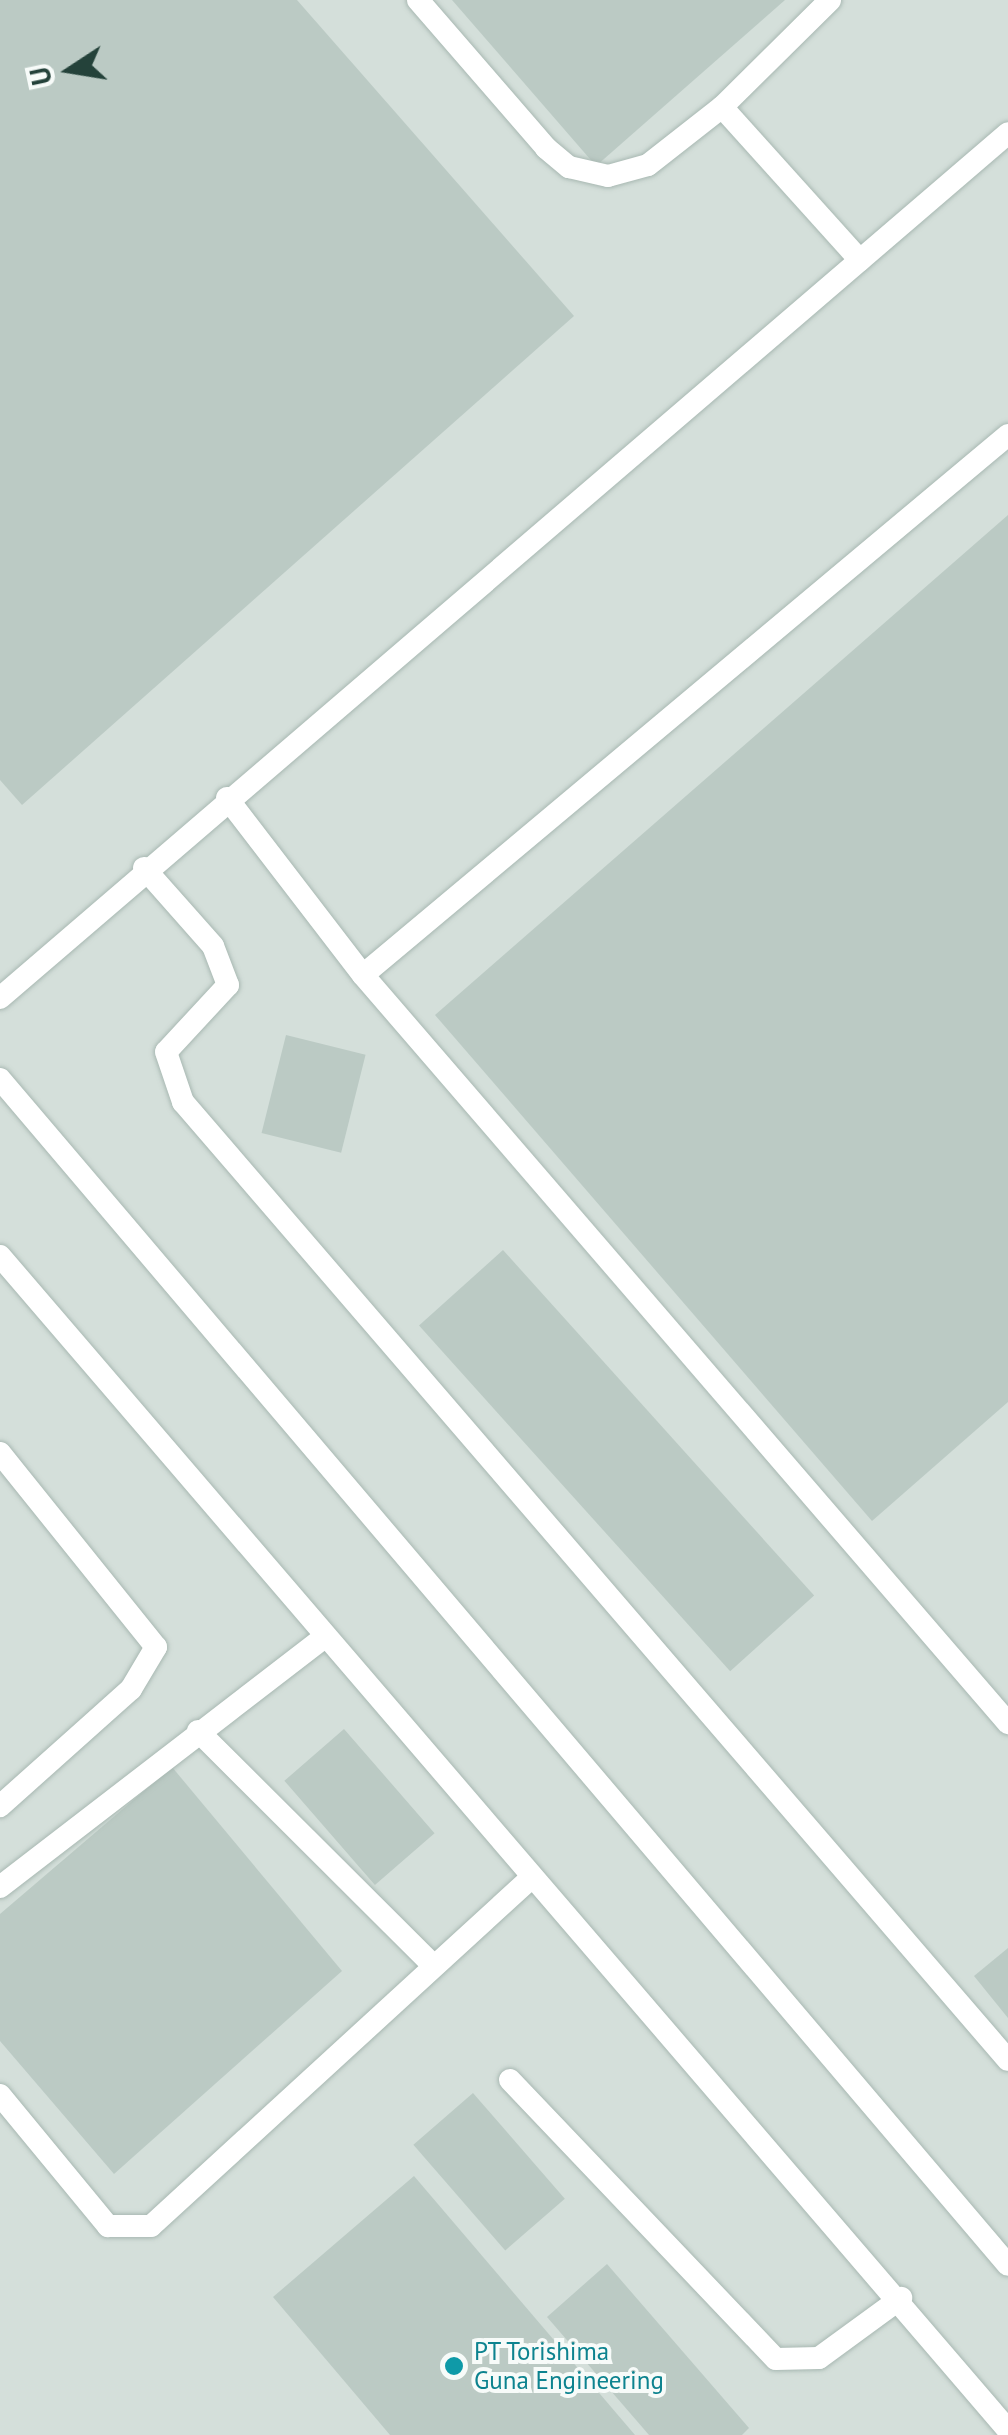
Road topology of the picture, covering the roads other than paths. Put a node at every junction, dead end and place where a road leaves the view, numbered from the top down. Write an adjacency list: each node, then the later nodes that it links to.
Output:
1 (418, 0): 3 (lane)
2 (830, 0): 3 (lane)
3 (722, 107): 5 (lane)
4 (1008, 133): 5 (lane)
5 (860, 260): 7 (lane)
6 (1008, 434): 9 (lane)
7 (227, 798): 8 (lane); 9 (lane)
8 (144, 868): 10 (lane); 21 (lane)
9 (363, 975): 15 (lane)
10 (0, 998)
11 (0, 1079): 24 (lane)
12 (3, 1266): 14 (lane)
13 (0, 1453): 17 (lane)
14 (322, 1639): 16 (lane); 18 (lane)
15 (1008, 1723)
16 (198, 1731): 19 (lane); 20 (lane)
17 (0, 1806)
18 (532, 1877): 20 (lane); 25 (lane)
19 (0, 1887)
20 (433, 1965): 23 (lane)
21 (1008, 2060)
22 (510, 2080): 25 (lane)
23 (0, 2095)
24 (1008, 2265)
25 (901, 2298): 26 (lane)
26 (1008, 2430)

